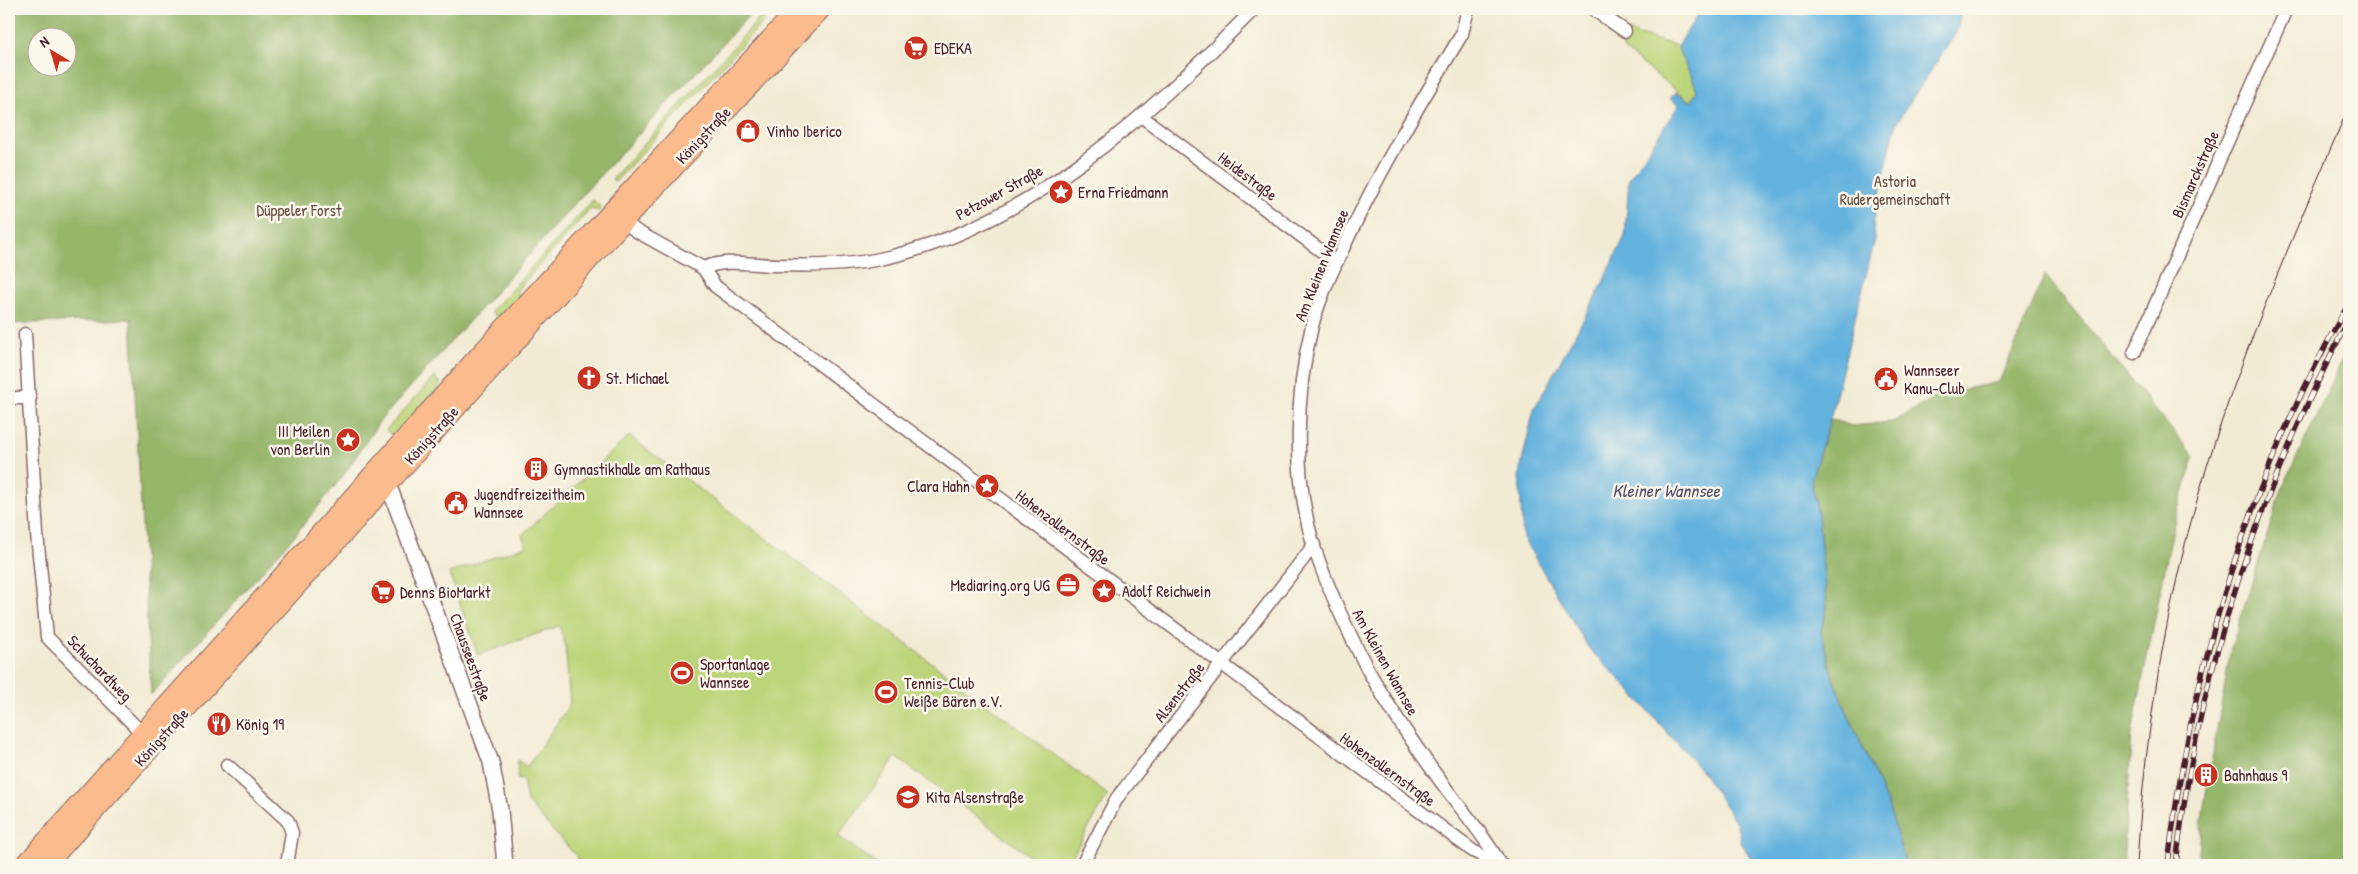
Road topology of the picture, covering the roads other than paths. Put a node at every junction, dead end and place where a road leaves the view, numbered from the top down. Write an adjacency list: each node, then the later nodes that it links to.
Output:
1 (798, 9): 9 (main road, Königstraße)
2 (820, 9): 9 (main road, Königstraße)
3 (1254, 9): 8 (street, Petzower Straße)
4 (1468, 9): 10 (street, Am Kleinen Wannsee)
5 (1593, 9): 7 (street)
6 (2286, 9): 13 (street, Bismarckstraße)
7 (1625, 32)
8 (1141, 116): 10 (street, Heidestraße); 11 (street, Petzower Straße)
9 (617, 216): 11 (street, Hohenzollernstraße); 16 (main road, Königstraße)
10 (1336, 262): 17 (street, Am Kleinen Wannsee)
11 (703, 268): 18 (street, Hohenzollernstraße)
12 (25, 334): 15 (street, Schuchardtweg)
13 (2134, 353)
14 (9, 398): 15 (street)
15 (30, 398): 19 (street, Schuchardtweg)
16 (382, 478): 19 (main road, Königstraße); 24 (street, Chausseestraße)
17 (1314, 546): 18 (street, Alsenstraße); 26 (street, Am Kleinen Wannsee)
18 (1220, 665): 25 (street, Alsenstraße); 26 (street, Hohenzollernstraße)
19 (148, 739): 21 (main road, Königstraße); 22 (main road, Königstraße)
20 (227, 765): 23 (street)
21 (25, 865)
22 (46, 865)
23 (288, 865)
24 (505, 865)
25 (1082, 865)
26 (1501, 865)

